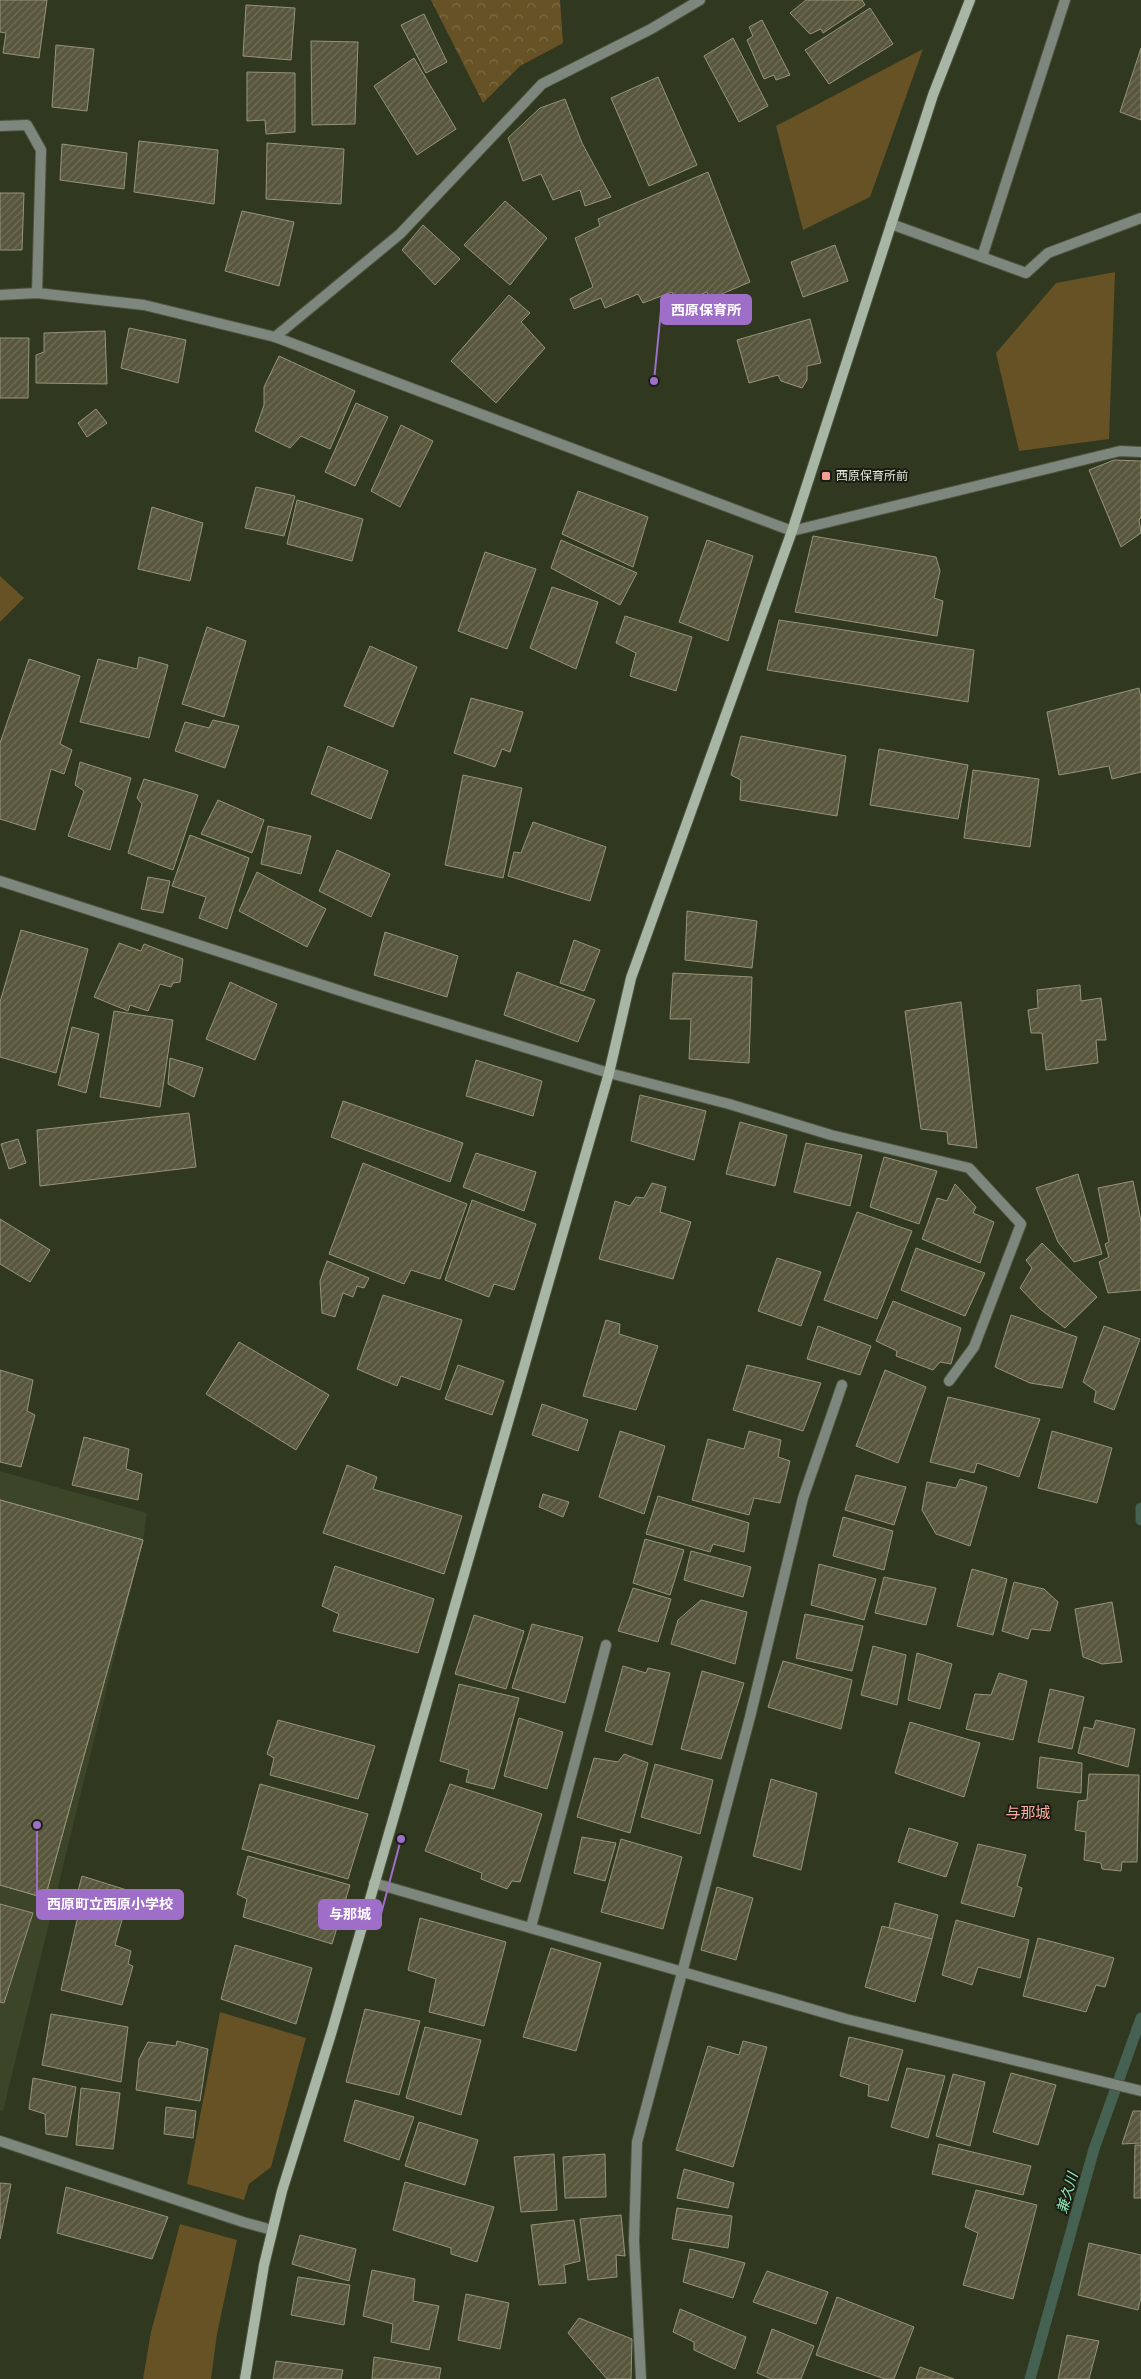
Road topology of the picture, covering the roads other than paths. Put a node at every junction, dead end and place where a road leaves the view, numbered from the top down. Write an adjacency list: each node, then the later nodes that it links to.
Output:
1 (700, 0): 10 (street)
2 (970, 0): 6 (street)
3 (1065, 0): 7 (street)
4 (0, 126): 8 (street)
5 (1141, 218): 7 (street)
6 (891, 224): 7 (street); 12 (street)
7 (982, 256)
8 (37, 293): 9 (street); 10 (street)
9 (0, 295)
10 (275, 337): 12 (street)
11 (1141, 452): 12 (street)
12 (792, 530): 14 (street)
13 (0, 881): 14 (street)
14 (610, 1073): 15 (street); 18 (street)
15 (949, 1381)
16 (842, 1385): 20 (street)
17 (606, 1645): 19 (street)
18 (374, 1884): 19 (street); 23 (street)
19 (531, 1928): 20 (street)
20 (682, 1972): 21 (street); 25 (street)
21 (1140, 2091)
22 (0, 2141): 23 (street)
23 (272, 2230): 24 (street)
24 (245, 2379)
25 (641, 2379)

